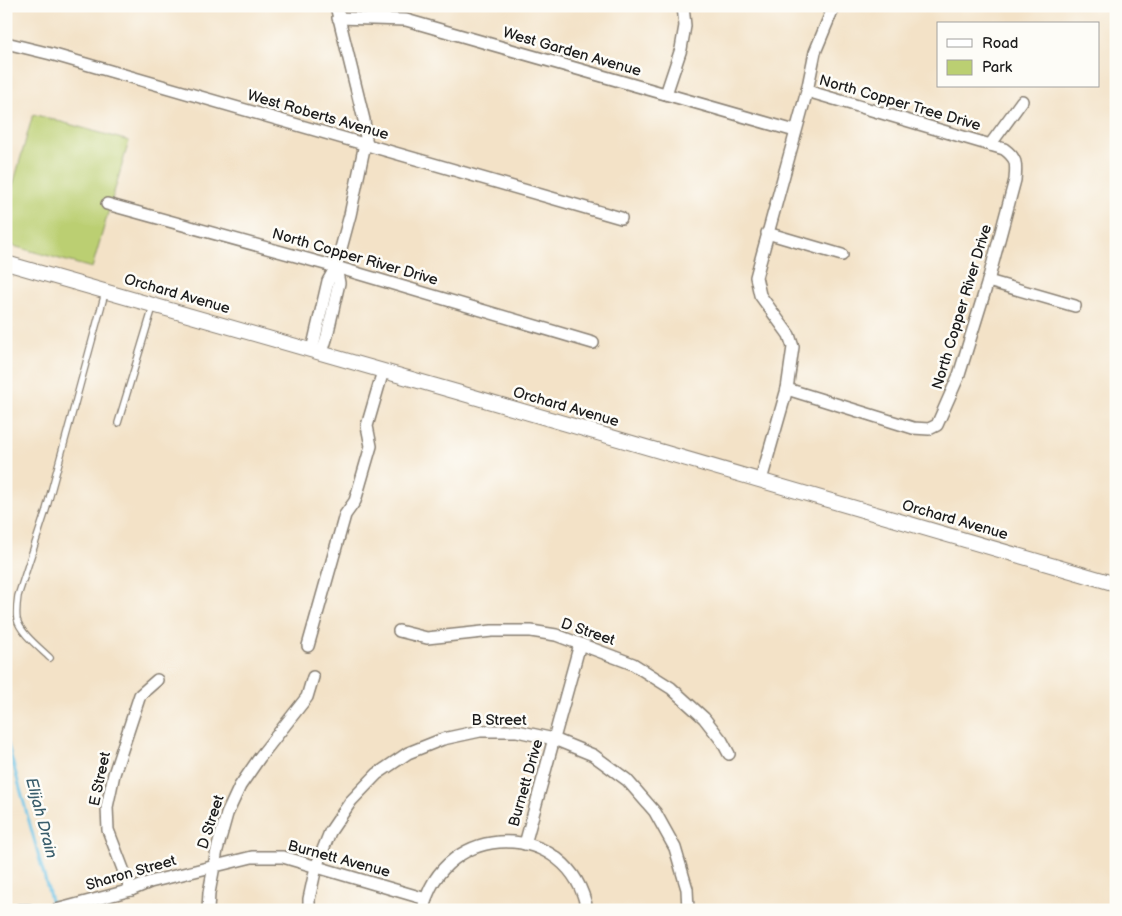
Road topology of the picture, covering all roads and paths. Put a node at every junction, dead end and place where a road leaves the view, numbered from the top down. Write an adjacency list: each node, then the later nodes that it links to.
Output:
1 (336, 6): 4 (street)
2 (683, 6): 7 (street)
3 (834, 6): 6 (street, North Copper Tree Drive)
4 (338, 18): 7 (street, West Garden Avenue); 10 (street)
5 (6, 43): 10 (street, West Roberts Avenue)
6 (806, 91): 9 (street, North Copper Tree Drive); 11 (street, North Copper Tree Drive)
7 (666, 94): 9 (street, West Garden Avenue)
8 (1022, 101): 11 (street, North Copper Tree Drive)
9 (795, 131): 14 (street, North Copper Tree Drive)
10 (365, 144): 13 (street, West Roberts Avenue); 17 (street)
11 (990, 145): 18 (street, North Copper River Drive)
12 (107, 204): 17 (street, North Copper River Drive)
13 (621, 218)
14 (767, 233): 15 (street); 25 (street, North Copper Tree Drive)
15 (842, 255)
16 (6, 263): 19 (street, Orchard Avenue)
17 (336, 267): 22 (street, North Copper River Drive); 23 (street)
18 (988, 281): 21 (street); 25 (street, North Copper River Drive)
19 (106, 291): 20 (street, Orchard Avenue); 32 (lane)
20 (154, 305): 23 (street, Orchard Avenue); 26 (lane)
21 (1075, 306)
22 (593, 343)
23 (317, 352): 24 (street, Orchard Avenue)
24 (383, 371): 27 (street, Orchard Avenue); 31 (street)
25 (786, 389): 27 (street, North Copper Tree Drive)
26 (118, 423)
27 (760, 480): 28 (street, Orchard Avenue)
28 (1116, 584)
29 (399, 631): 30 (street, D Street)
30 (580, 644): 35 (street, Burnett Drive); 36 (street, D Street)
31 (308, 646)
32 (50, 658)
33 (313, 677): 39 (street, D Street)
34 (156, 680): 40 (street, E Street)
35 (554, 739): 37 (street, Burnett Drive); 38 (street, B Street); 49 (street, B Street)
36 (729, 754)
37 (525, 844): 41 (street); 48 (street)
38 (316, 866): 39 (street, Burnett Avenue); 41 (street, Burnett Avenue); 47 (street, B Street)
39 (213, 867): 40 (street, Sharon Street); 46 (street, D Street)
40 (131, 890): 42 (street, Sharon Street)
41 (424, 904)
42 (72, 908): 45 (street, Sharon Street)
43 (19, 910): 44 (street)
44 (29, 910)
45 (56, 910)
46 (208, 910)
47 (309, 910)
48 (587, 910)
49 (688, 910)

